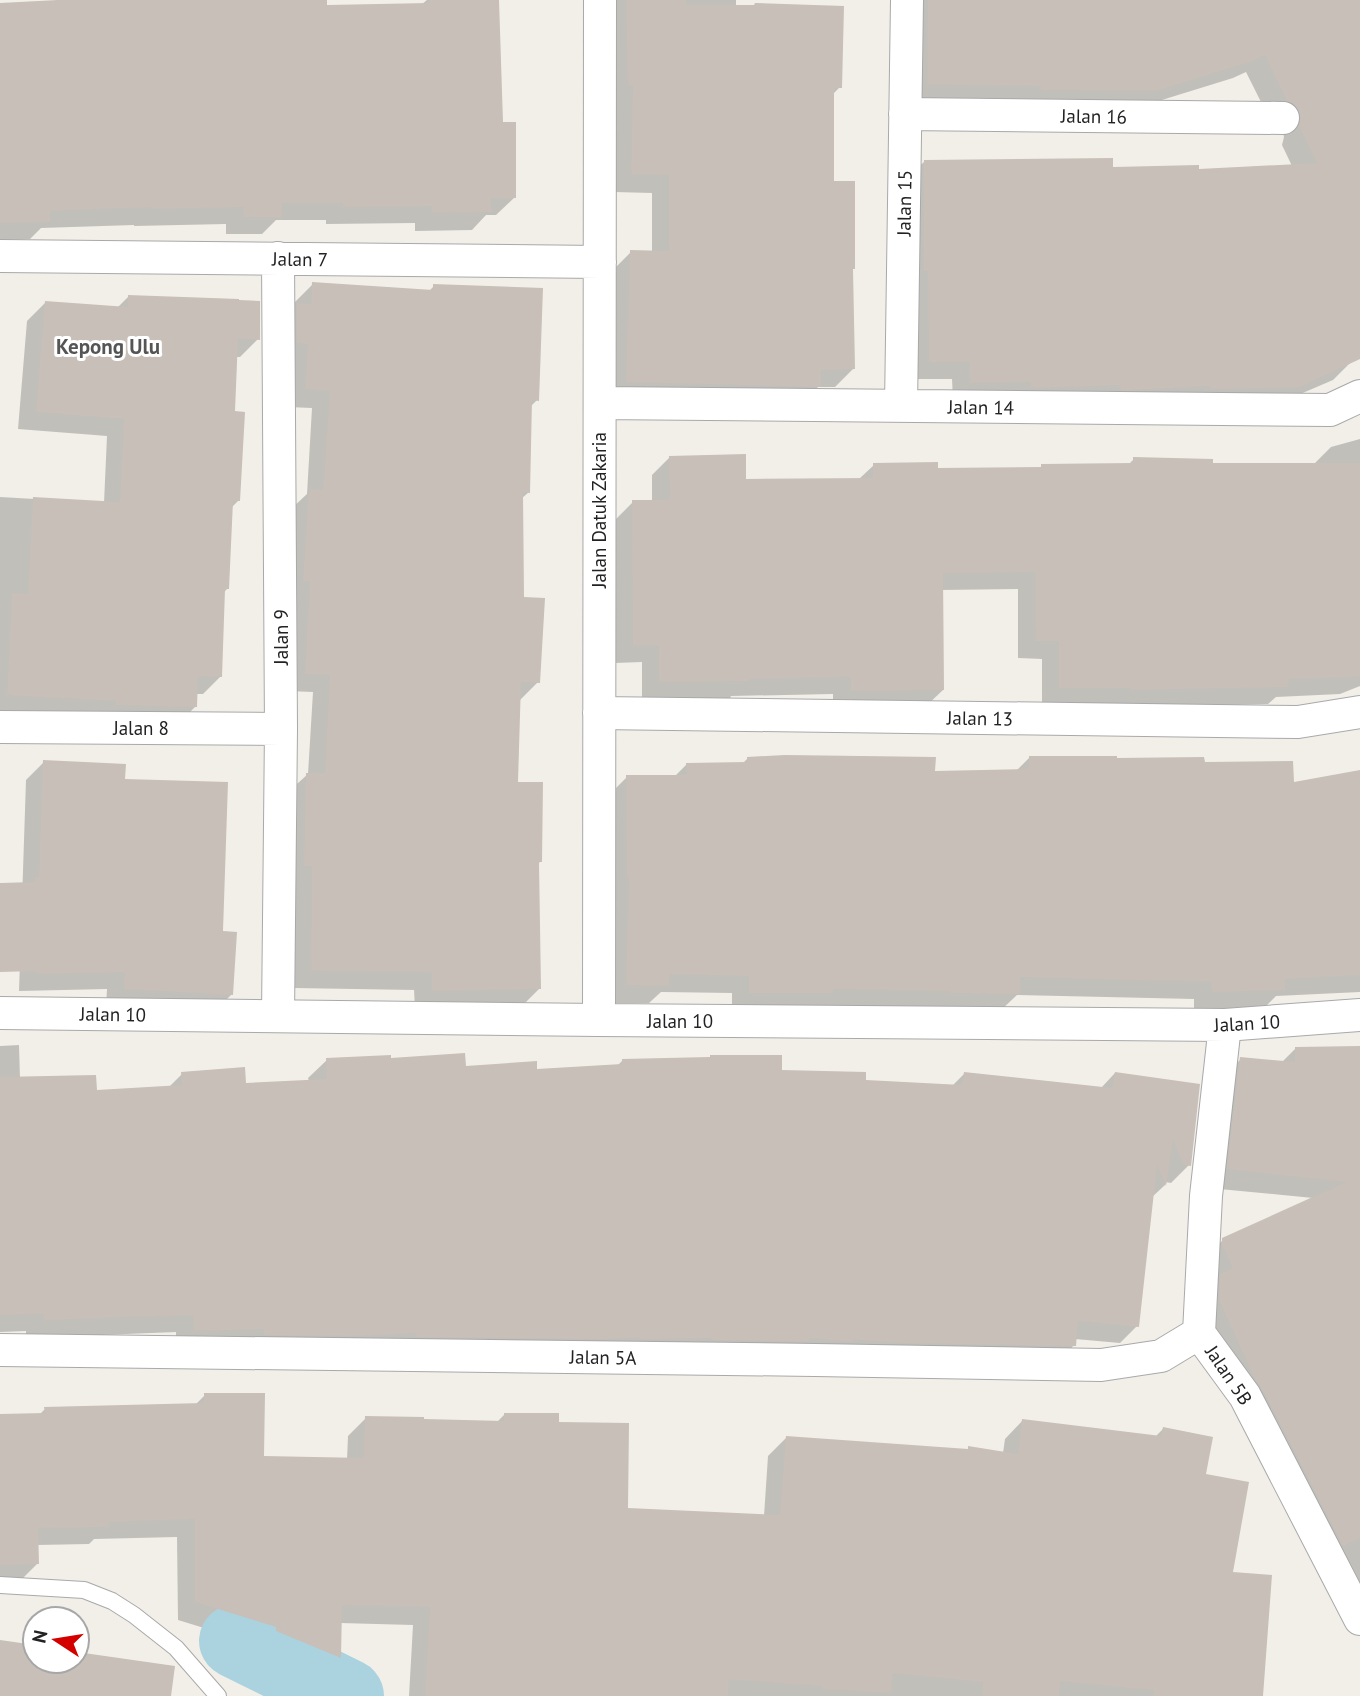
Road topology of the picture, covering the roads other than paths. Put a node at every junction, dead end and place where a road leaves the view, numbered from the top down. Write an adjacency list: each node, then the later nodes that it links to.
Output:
1 (600, 0): 7 (street, Jalan Datuk Zakaria)
2 (906, 0): 3 (street, Jalan 15)
3 (905, 114): 4 (street, Jalan 16); 10 (street, Jalan 15)
4 (1283, 118)
5 (0, 256): 6 (street, Jalan 7)
6 (278, 258): 7 (street, Jalan 7); 14 (street, Jalan 9)
7 (600, 262): 9 (street, Jalan Datuk Zakaria)
8 (1360, 396): 10 (street, Jalan 14)
9 (600, 403): 10 (street, Jalan 14); 12 (street, Jalan Datuk Zakaria)
10 (901, 406)
11 (1360, 712): 12 (street, Jalan 13)
12 (599, 713): 18 (street, Jalan Datuk Zakaria)
13 (0, 727): 14 (street, Jalan 8)
14 (281, 729): 17 (street, Jalan 9)
15 (0, 1013): 17 (street, Jalan 10)
16 (1360, 1015): 19 (street, Jalan 10)
17 (278, 1016): 18 (street, Jalan 10)
18 (598, 1020): 19 (street, Jalan 10)
19 (1225, 1025): 20 (street, Jalan 5B)
20 (1199, 1333): 21 (street, Jalan 5A); 23 (street, Jalan 5B)
21 (0, 1350)
22 (0, 1585): 24 (lane)
23 (1360, 1619)
24 (218, 1696)

